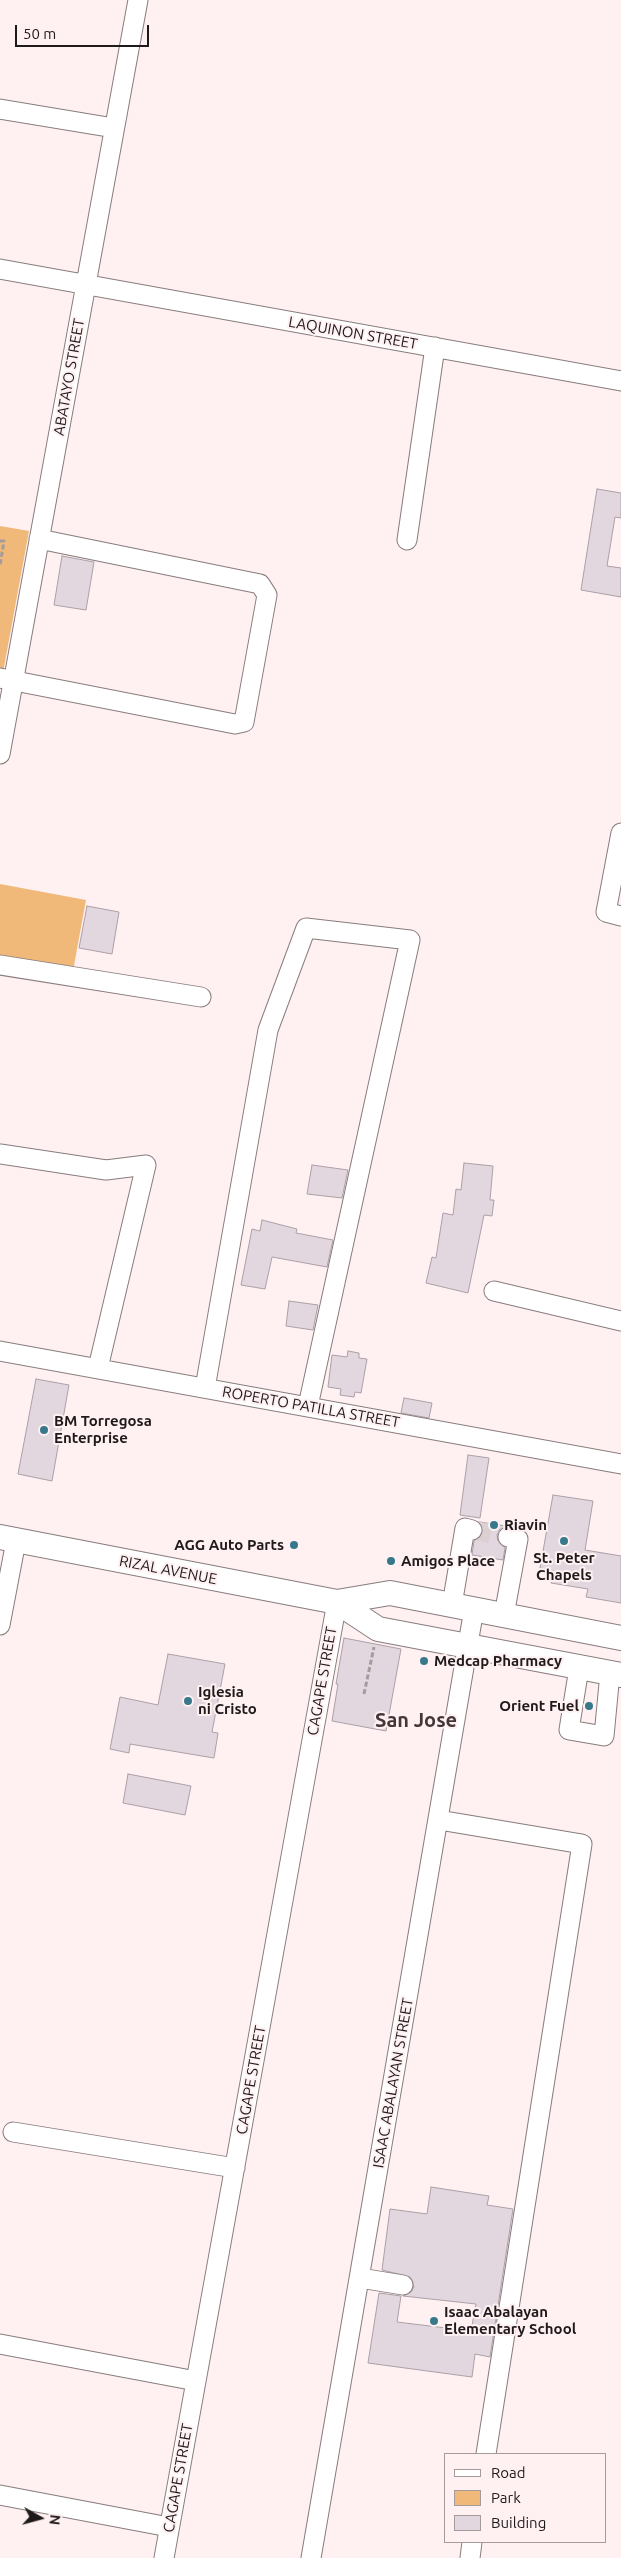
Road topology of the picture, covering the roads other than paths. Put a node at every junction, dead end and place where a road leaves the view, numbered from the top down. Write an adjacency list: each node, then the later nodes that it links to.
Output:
1 (138, 0): 3 (street, ABATAYO STREET)
2 (0, 109): 3 (street)
3 (114, 128): 5 (street, ABATAYO STREET)
4 (0, 269): 5 (street, LAQUINON STREET)
5 (86, 284): 6 (street, LAQUINON STREET); 8 (street, ABATAYO STREET)
6 (435, 347): 7 (street, LAQUINON STREET); 9 (street)
7 (621, 381)
8 (39, 539): 10 (street, ABATAYO STREET); 10 (street)
9 (407, 540)
10 (7, 680): 11 (street, ABATAYO STREET)
11 (0, 754)
12 (621, 833): 13 (street)
13 (621, 916)
14 (0, 964): 15 (street)
15 (201, 998)
16 (0, 1154): 20 (street)
17 (494, 1291): 18 (street)
18 (621, 1321)
19 (0, 1351): 20 (street, ROPERTO PATILLA STREET)
20 (98, 1368): 21 (street, ROPERTO PATILLA STREET)
21 (205, 1388): 22 (street, ROPERTO PATILLA STREET); 22 (street)
22 (308, 1406): 23 (street, ROPERTO PATILLA STREET)
23 (621, 1464)
24 (472, 1530): 28 (street, ISAAC ABALAYAN STREET)
25 (508, 1537): 29 (street)
26 (8, 1539): 27 (main road, RIZAL AVENUE); 30 (street)
27 (337, 1602): 28 (main road, RIZAL AVENUE); 32 (main road, RIZAL AVENUE); 37 (street, CAGAPE STREET)
28 (463, 1607): 29 (main road, RIZAL AVENUE); 32 (street, ISAAC ABALAYAN STREET)
29 (504, 1615): 31 (main road, RIZAL AVENUE)
30 (0, 1625)
31 (621, 1638)
32 (467, 1646): 33 (main road, RIZAL AVENUE); 35 (street, ISAAC ABALAYAN STREET)
33 (579, 1668): 34 (main road, RIZAL AVENUE); 34 (street)
34 (615, 1674)
35 (439, 1820): 38 (street, ISAAC ABALAYAN STREET); 42 (street)
36 (13, 2132): 37 (street)
37 (235, 2168): 41 (street, CAGAPE STREET)
38 (360, 2278): 39 (street); 47 (street, ISAAC ABALAYAN STREET)
39 (403, 2285)
40 (0, 2344): 41 (street)
41 (196, 2381): 44 (street, CAGAPE STREET)
42 (486, 2453)
43 (0, 2496): 44 (street)
44 (170, 2527): 46 (street, CAGAPE STREET)
45 (472, 2543): 48 (street)
46 (164, 2558)
47 (311, 2558)
48 (470, 2558)

